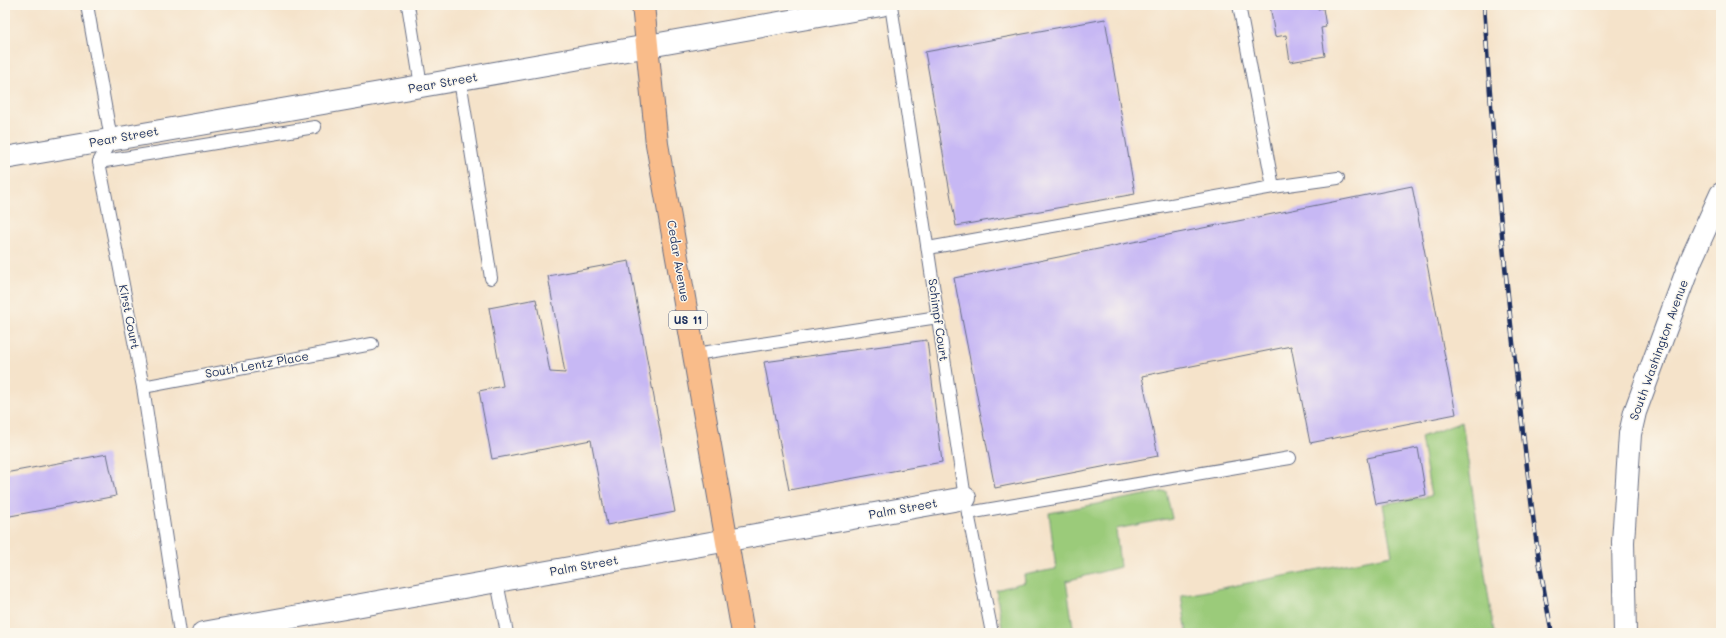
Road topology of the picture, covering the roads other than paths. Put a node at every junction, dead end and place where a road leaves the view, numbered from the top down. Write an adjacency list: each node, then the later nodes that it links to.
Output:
1 (87, 5): 11 (lane)
2 (408, 5): 9 (lane)
3 (643, 5): 7 (main road, Cedar Avenue / US 11)
4 (882, 5): 7 (street, Pear Street)
5 (891, 5): 17 (lane, Schimpf Court)
6 (1239, 5): 15 (lane)
7 (647, 46): 8 (street, Pear Street); 21 (main road, Cedar Avenue / US 11)
8 (460, 80): 9 (street, Pear Street); 18 (lane)
9 (421, 86): 11 (street, Pear Street)
10 (315, 127): 13 (lane)
11 (111, 139): 12 (street, Pear Street); 13 (lane)
12 (5, 158)
13 (99, 162): 22 (lane, Kirst Court)
14 (1338, 178): 15 (lane)
15 (1273, 187): 17 (lane)
16 (1721, 194): 32 (street, South Washington Avenue)
17 (928, 248): 19 (lane, Schimpf Court)
18 (491, 278)
19 (938, 317): 21 (lane); 24 (lane, Schimpf Court)
20 (372, 344): 22 (lane, South Lentz Place)
21 (694, 354): 25 (main road, Cedar Avenue / US 11)
22 (143, 386): 27 (lane, Kirst Court)
23 (1290, 458): 24 (lane)
24 (966, 505): 25 (street, Palm Street); 31 (lane, Schimpf Court)
25 (727, 540): 26 (street, Palm Street); 30 (main road, Cedar Avenue / US 11)
26 (497, 582): 28 (street, Palm Street); 29 (lane)
27 (180, 633)
28 (203, 633)
29 (507, 633)
30 (743, 633)
31 (992, 633)
32 (1625, 633)

